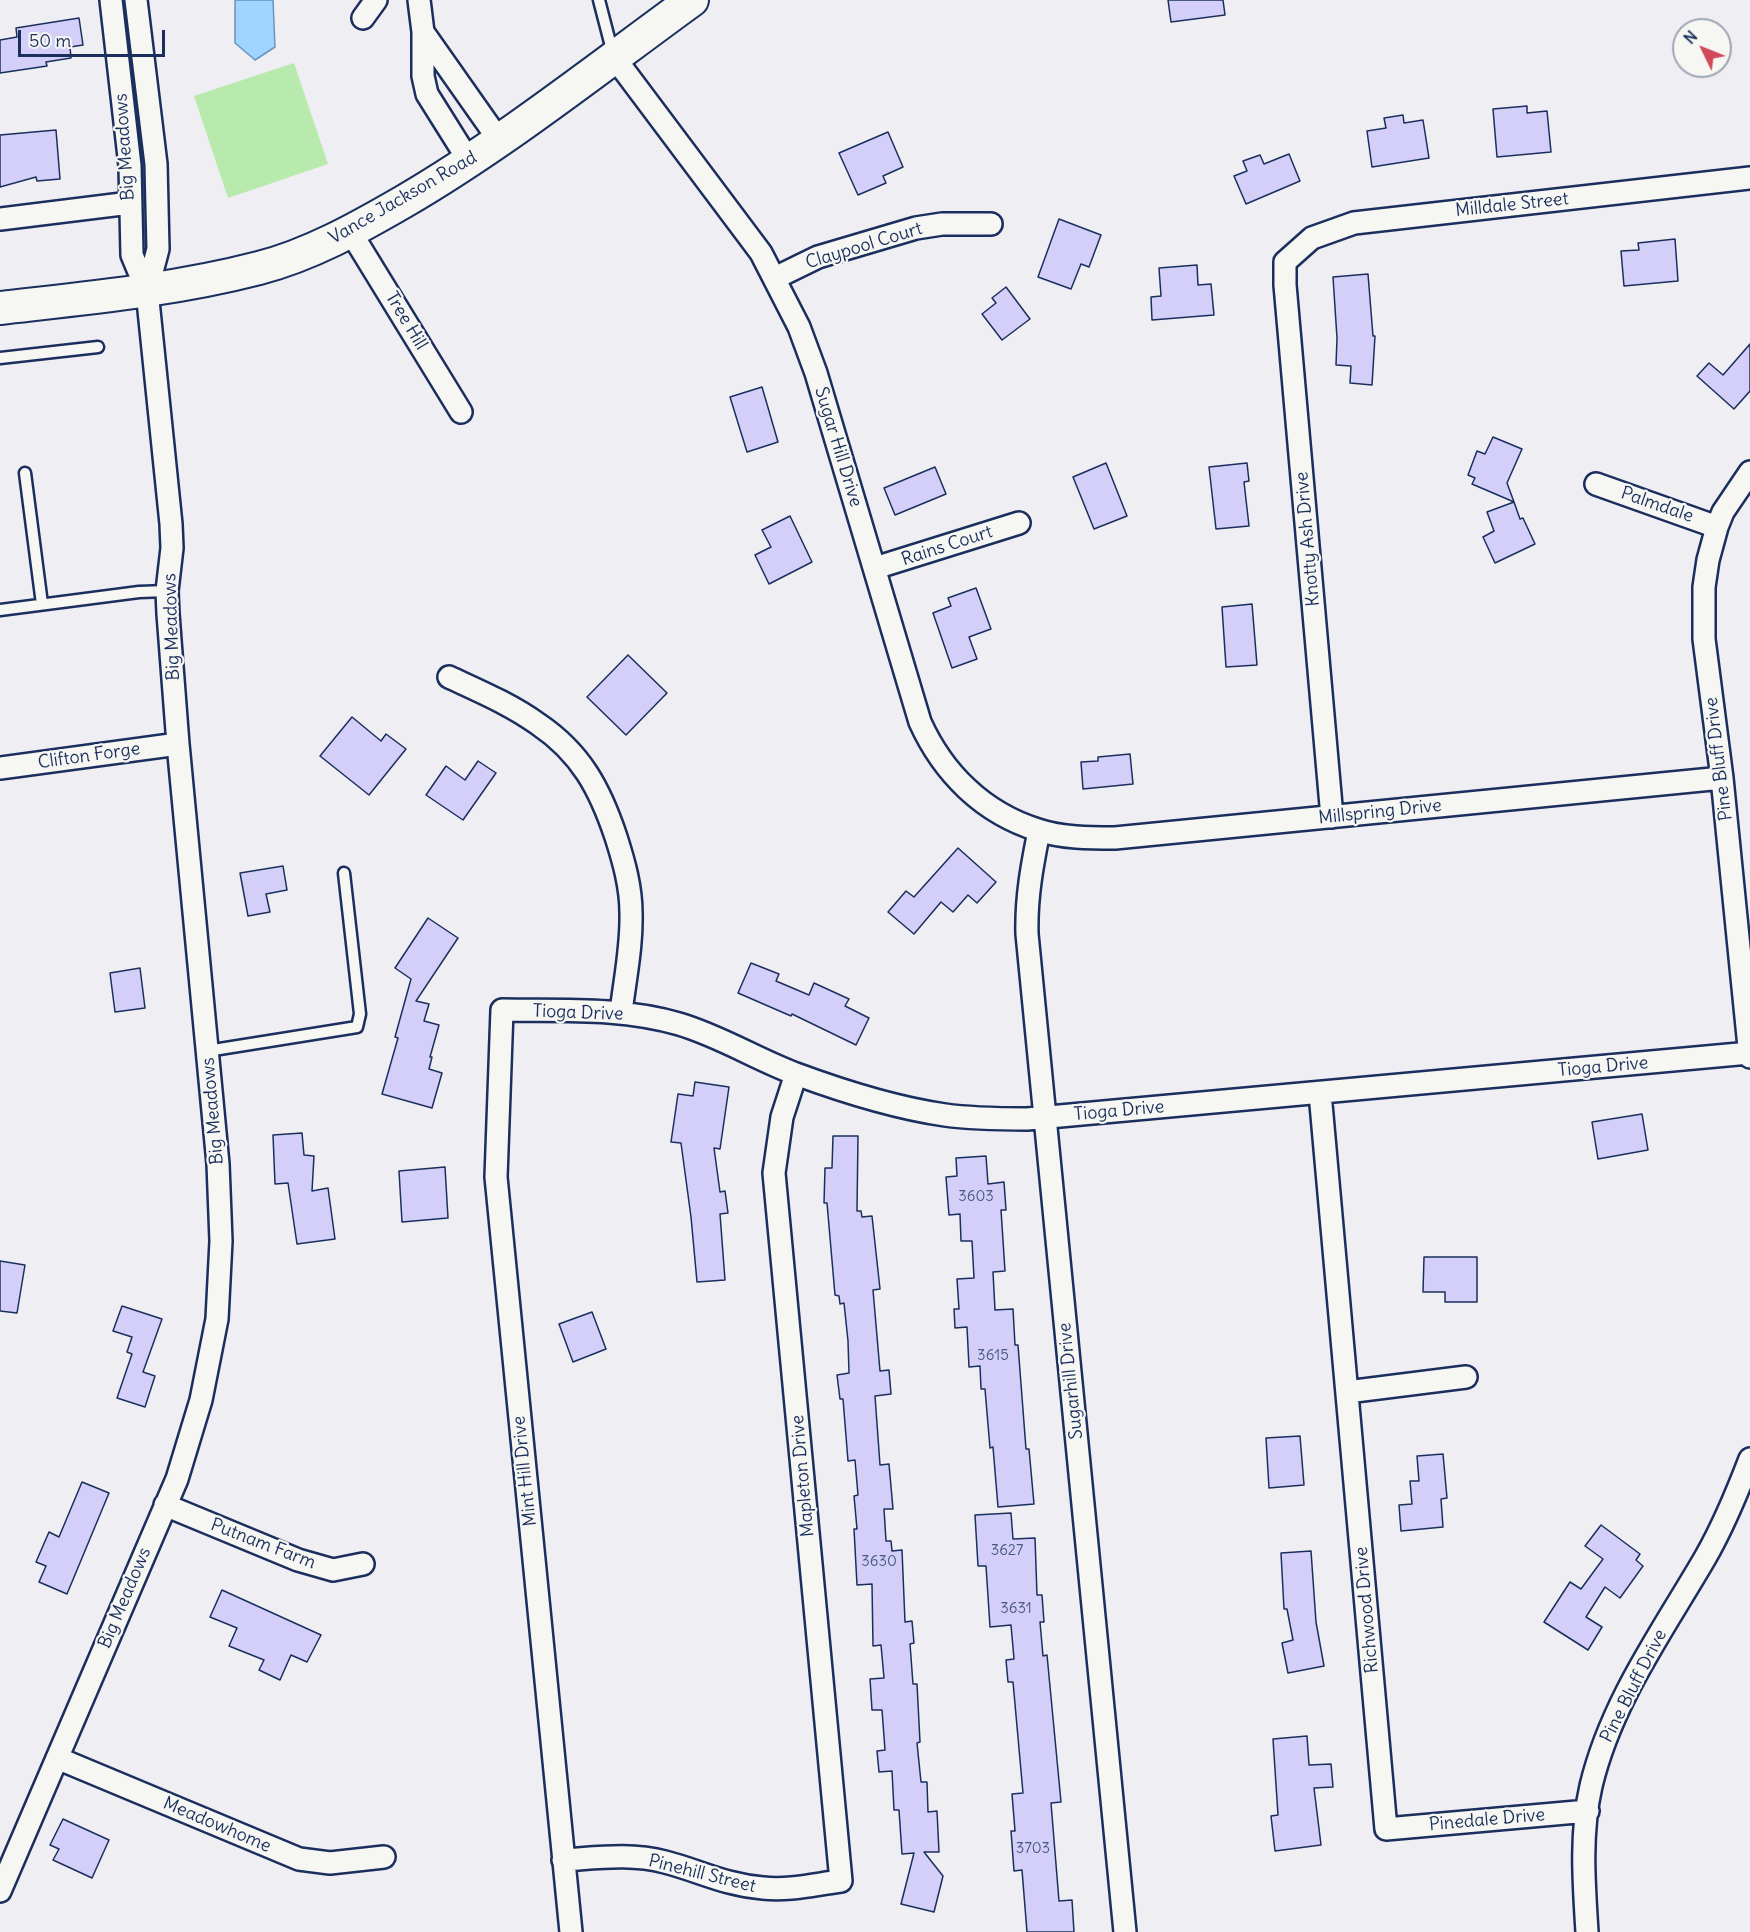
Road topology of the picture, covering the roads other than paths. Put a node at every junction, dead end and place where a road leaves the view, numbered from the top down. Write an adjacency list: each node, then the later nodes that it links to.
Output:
1 (111, 0): 15 (street, Big Meadows)
2 (136, 0): 21 (street, Big Meadows)
3 (376, 0): 7 (street)
4 (419, 0): 8 (street)
5 (599, 0): 9 (lane)
6 (692, 0): 9 (main road, Vance Jackson Road)
7 (363, 18)
8 (423, 32): 10 (street); 11 (street)
9 (614, 57): 12 (main road, Vance Jackson Road); 20 (street, Sugar Hill Drive)
10 (453, 75): 11 (street); 12 (street)
11 (427, 94): 13 (street)
12 (499, 140): 13 (main road, Vance Jackson Road)
13 (469, 161): 18 (main road, Vance Jackson Road)
14 (1750, 178): 19 (street, Milldale Street)
15 (130, 203): 16 (street); 21 (street, Big Meadows)
16 (0, 219)
17 (991, 224): 20 (street, Claypool Court)
18 (350, 231): 21 (main road, Vance Jackson Road); 25 (street, Tree Hill)
19 (1285, 262): 39 (street, Knotty Ash Drive)
20 (775, 278): 31 (street, Sugar Hill Drive)
21 (147, 291): 22 (main road, Vance Jackson Road); 32 (street, Big Meadows)
22 (0, 308)
23 (98, 347): 24 (lane)
24 (0, 358)
25 (461, 412)
26 (1750, 472): 30 (street, Pine Bluff Drive)
27 (24, 473): 33 (lane)
28 (1596, 484): 30 (street, Palmdale)
29 (1019, 523): 31 (street, Rains Court)
30 (1717, 527): 38 (street, Pine Bluff Drive)
31 (875, 568): 40 (street, Sugar Hill Drive)
32 (167, 591): 33 (lane); 36 (street, Big Meadows)
33 (42, 604): 34 (lane)
34 (0, 610)
35 (449, 677): 43 (street)
36 (178, 744): 37 (street, Clifton Forge); 44 (street, Big Meadows)
37 (0, 768)
38 (1722, 778): 39 (street, Millspring Drive); 45 (street, Pine Bluff Drive)
39 (1332, 817): 40 (street, Millspring Drive)
40 (1039, 831): 48 (street, Sugarhill Drive)
41 (344, 873): 44 (lane)
42 (502, 1010): 43 (street, Tioga Drive); 58 (street, Mint Hill Drive)
43 (621, 1012): 46 (street, Tioga Drive)
44 (207, 1051): 52 (street, Big Meadows)
45 (1750, 1054): 47 (street, Tioga Drive)
46 (796, 1074): 48 (street, Tioga Drive); 59 (street, Mapleton Drive)
47 (1320, 1094): 48 (street, Tioga Drive); 50 (street, Richwood Drive)
48 (1045, 1118): 62 (street, Sugarhill Drive)
49 (1466, 1377): 50 (street)
50 (1347, 1392): 56 (street, Richwood Drive)
51 (1750, 1459): 55 (street, Pine Bluff Drive)
52 (165, 1506): 53 (street, Putnam Farm); 54 (street, Big Meadows)
53 (363, 1564)
54 (57, 1758): 57 (street, Meadowhome); 60 (street, Big Meadows)
55 (1588, 1811): 56 (street, Pinedale Drive); 63 (street, Pine Bluff Drive)
56 (1386, 1829)
57 (384, 1857)
58 (563, 1860): 59 (street, Pinehill Street); 61 (street, Mint Hill Drive)
59 (841, 1881)
60 (0, 1891)
61 (571, 1932)
62 (1125, 1932)
63 (1587, 1932)

